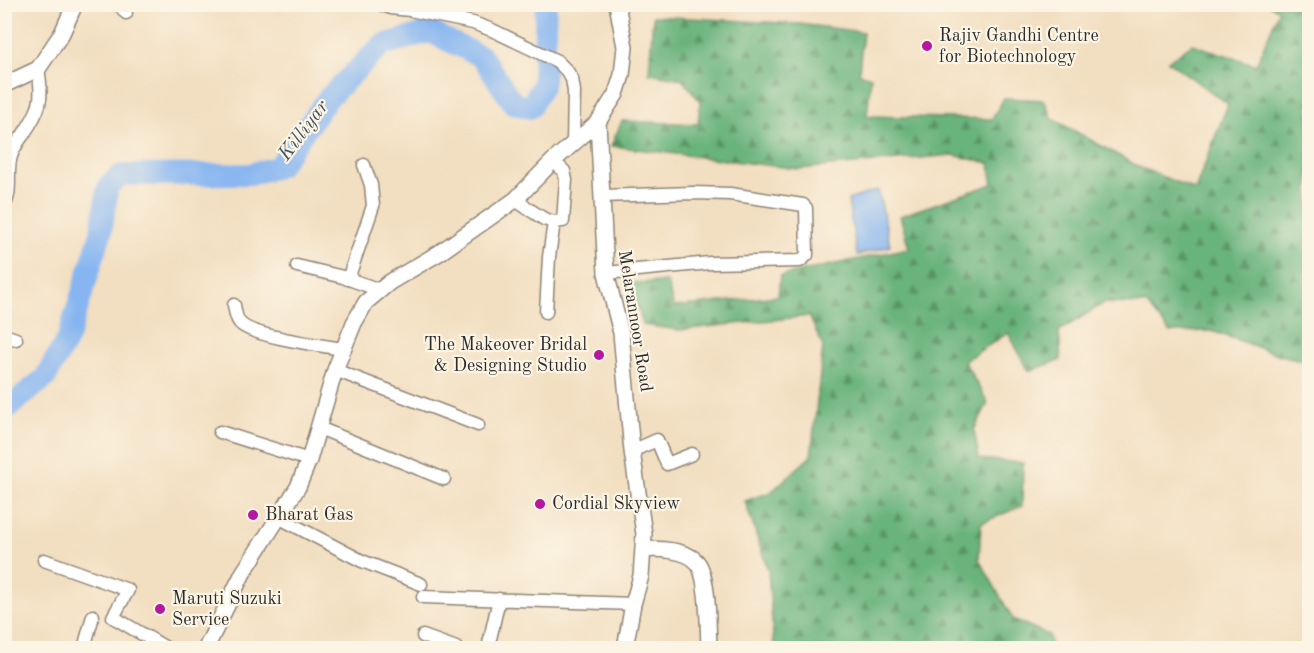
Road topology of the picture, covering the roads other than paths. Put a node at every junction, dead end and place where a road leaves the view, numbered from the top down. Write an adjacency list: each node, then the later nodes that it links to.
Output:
1 (75, 4): 4 (street)
2 (380, 4): 7 (street)
3 (617, 4): 6 (street)
4 (38, 69): 5 (street); 12 (street)
5 (4, 86)
6 (598, 122): 7 (street); 10 (street, Melarannoor Road)
7 (573, 143): 8 (street)
8 (553, 161): 11 (street); 13 (street)
9 (364, 165): 16 (street)
10 (602, 196): 15 (street, Melarannoor Road); 15 (street)
11 (515, 200): 13 (street); 17 (street)
12 (4, 206)
13 (554, 222): 19 (street)
14 (297, 266): 16 (street)
15 (606, 273): 25 (street, Melarannoor Road)
16 (348, 279): 17 (street)
17 (380, 290): 20 (street)
18 (234, 305): 20 (street)
19 (546, 312)
20 (343, 350): 21 (street)
21 (335, 370): 22 (street); 23 (street)
22 (478, 424)
23 (319, 428): 27 (street); 28 (street)
24 (220, 432): 27 (street)
25 (632, 451): 26 (street); 30 (street, Melarannoor Road)
26 (692, 454)
27 (309, 460): 29 (street)
28 (444, 479)
29 (280, 518): 32 (street); 40 (street)
30 (644, 550): 35 (street, Melarannoor Road); 44 (street)
31 (44, 560): 39 (street)
32 (421, 584)
33 (423, 597): 34 (street)
34 (499, 599): 35 (street); 42 (street)
35 (633, 604): 43 (street, Melarannoor Road)
36 (93, 616): 38 (street)
37 (423, 636): 41 (street)
38 (84, 648)
39 (166, 648)
40 (206, 648)
41 (456, 648)
42 (488, 648)
43 (625, 648)
44 (709, 648)

